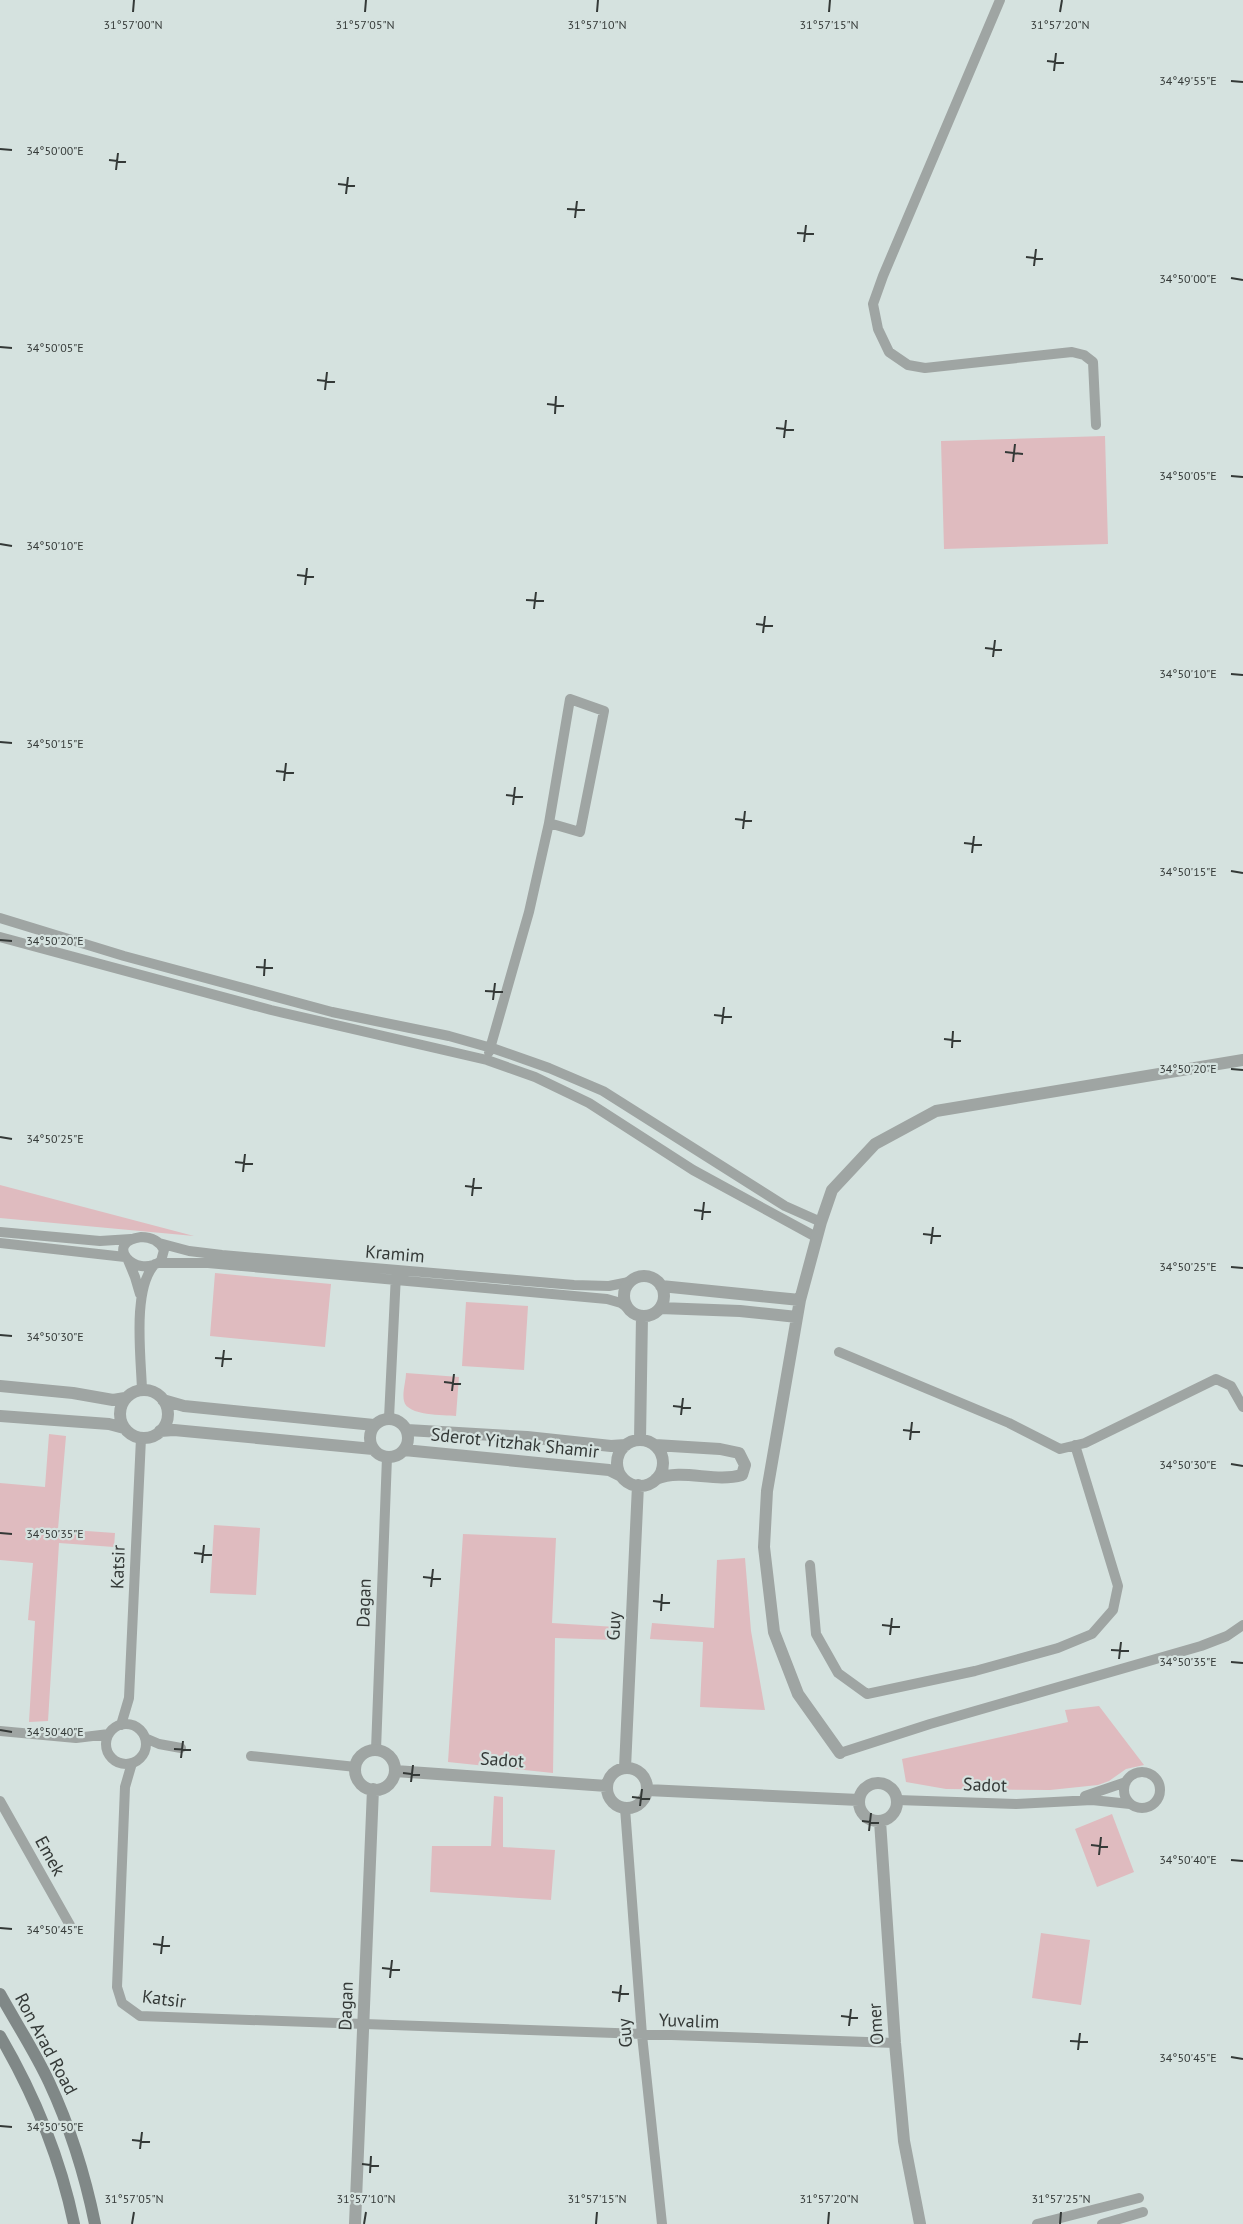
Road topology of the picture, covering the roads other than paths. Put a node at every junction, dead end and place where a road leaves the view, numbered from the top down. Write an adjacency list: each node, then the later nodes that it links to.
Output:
1 (1000, 0): 2 (street)
2 (1096, 425)
3 (549, 823): 3 (street); 6 (street)
4 (0, 918): 6 (street)
5 (0, 937): 7 (street)
6 (491, 1048): 7 (street); 9 (street)
7 (487, 1060): 11 (street)
8 (1243, 1060): 9 (street)
9 (821, 1222): 11 (street)
10 (0, 1232): 12 (street)
11 (816, 1237): 20 (street)
12 (131, 1240): 14 (street); 15 (street)
13 (0, 1243): 15 (street)
14 (159, 1243): 16 (street); 17 (street, Kramim)
15 (126, 1259): 16 (street); 21 (street)
16 (156, 1264): 17 (street, Kramim); 21 (street)
17 (396, 1275): 18 (street, Kramim); 22 (street, Kramim); 33 (street)
18 (629, 1282): 19 (street); 22 (street)
19 (661, 1286): 20 (street); 23 (street)
20 (800, 1300): 25 (street)
21 (141, 1302): 28 (street)
22 (627, 1307): 24 (street)
23 (660, 1308): 24 (street); 25 (street)
24 (642, 1316): 39 (street)
25 (796, 1317): 63 (street)
26 (839, 1352): 42 (street)
27 (0, 1386): 29 (street)
28 (142, 1390): 29 (street); 30 (street)
29 (125, 1398): 35 (street)
30 (163, 1400): 34 (street); 37 (street)
31 (1243, 1407): 42 (street)
32 (0, 1416): 35 (street)
33 (389, 1418): 34 (street); 36 (street)
34 (374, 1425): 43 (street)
35 (124, 1428): 38 (street)
36 (407, 1430): 40 (street, Sderot Yitzhak Shamir); 44 (street)
37 (160, 1432): 38 (street); 43 (street)
38 (141, 1438): 51 (street, Katsir)
39 (640, 1440): 40 (street); 41 (street)
40 (626, 1445): 46 (street)
41 (655, 1445): 47 (street); 47 (street)
42 (1075, 1445): 49 (street)
43 (373, 1450): 45 (street)
44 (404, 1450): 45 (street); 46 (street, Sderot Yitzhak Shamir)
45 (388, 1457): 61 (street, Dagan)
46 (621, 1476): 48 (street)
47 (656, 1479): 48 (street)
48 (638, 1486): 68 (street, Guy)
49 (810, 1565)
50 (1243, 1625): 63 (street)
51 (129, 1698): 52 (street, Katsir); 53 (street, Katsir)
52 (121, 1725): 53 (street); 55 (street)
53 (136, 1726): 57 (street)
54 (0, 1731): 56 (street)
55 (109, 1734): 56 (street); 60 (street)
56 (76, 1738): 60 (street)
57 (145, 1738): 58 (street); 62 (street)
58 (169, 1747): 59 (street); 62 (street)
59 (181, 1748)
60 (107, 1749): 65 (street)
61 (376, 1750): 67 (street); 69 (street)
62 (144, 1753): 66 (street)
63 (840, 1753)
64 (251, 1756): 67 (street)
65 (117, 1761): 66 (street); 72 (street, Katsir)
66 (132, 1763): 72 (street, Katsir)
67 (356, 1767): 73 (street)
68 (625, 1768): 71 (street); 74 (street)
69 (395, 1771): 71 (street, Sadot); 73 (street)
70 (1126, 1782): 77 (street, Sadot); 79 (street); 79 (street)
71 (607, 1786): 80 (street)
72 (125, 1787): 84 (street, Katsir)
73 (373, 1790): 84 (street, Dagan)
74 (647, 1790): 75 (street); 80 (street)
75 (859, 1800): 76 (street); 81 (street)
76 (897, 1800): 77 (street, Sadot); 81 (street)
77 (1072, 1800): 79 (street, Sadot)
78 (0, 1801): 82 (street, Emek)
79 (1130, 1804)
80 (625, 1808): 85 (street, Guy)
81 (880, 1821): 87 (street, Omer)
82 (71, 1927)
83 (0, 1994): 91 (main road, Ron Arad Road)
84 (362, 2025): 85 (street, Yuvalim); 92 (street, Dagan)
85 (642, 2035): 87 (street, Yuvalim); 93 (street, Guy)
86 (0, 2036): 90 (main road, Ron Arad Road)
87 (895, 2044): 94 (street, Omer)
88 (1139, 2198): 95 (street)
89 (1143, 2212): 96 (street)
90 (74, 2224)
91 (95, 2224)
92 (355, 2224)
93 (662, 2224)
94 (920, 2224)
95 (1037, 2224)
96 (1102, 2224)

